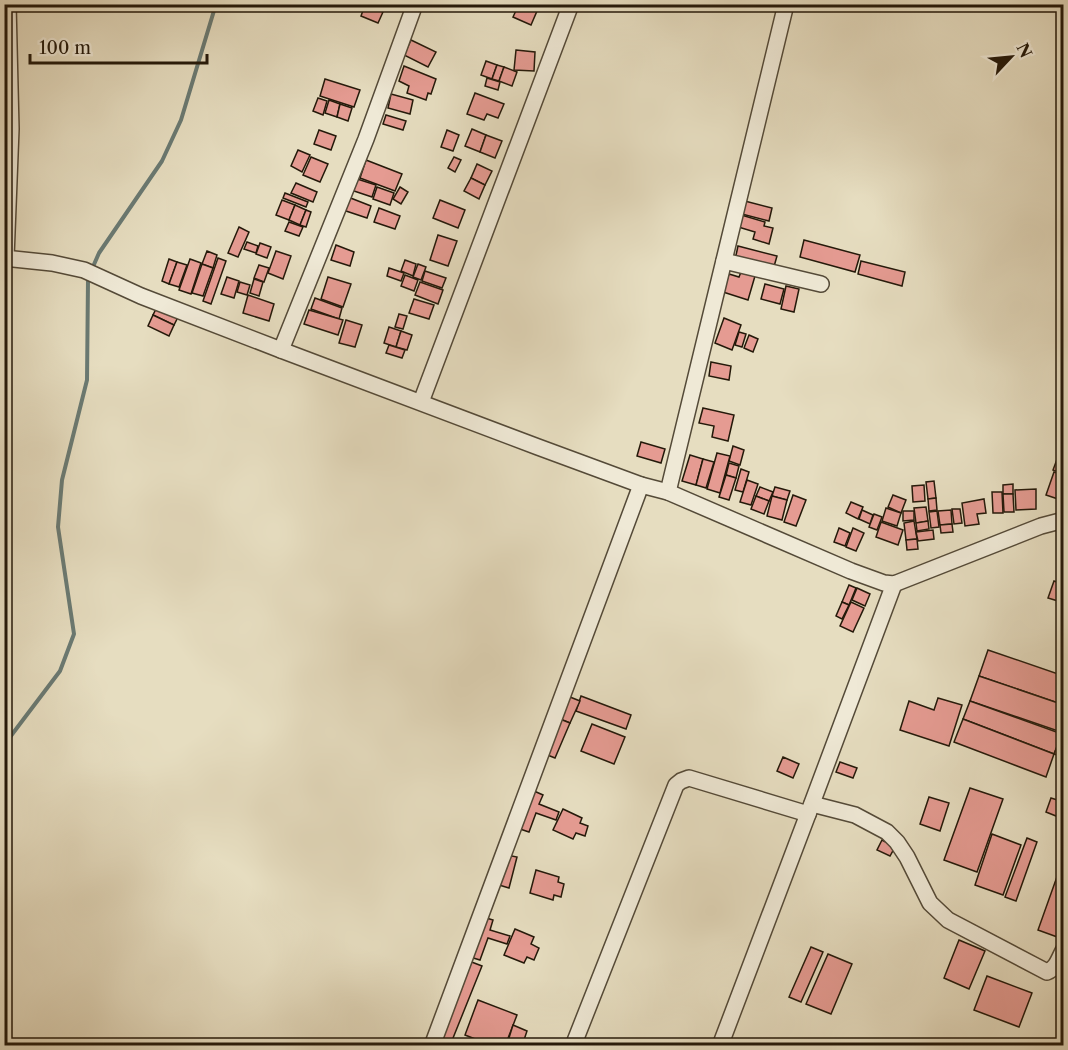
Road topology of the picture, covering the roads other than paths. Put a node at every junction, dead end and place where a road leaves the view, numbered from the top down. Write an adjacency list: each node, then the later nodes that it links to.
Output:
1 (8, 4): 5 (street)
2 (415, 4): 8 (street)
3 (571, 4): 9 (street)
4 (786, 4): 6 (street)
5 (5, 258): 8 (street)
6 (724, 261): 7 (street); 11 (street)
7 (821, 284)
8 (281, 350): 9 (street)
9 (421, 402): 10 (street)
10 (641, 485): 11 (street); 16 (street)
11 (668, 492): 13 (street)
12 (1064, 520): 13 (street)
13 (894, 584): 14 (street)
14 (810, 809): 15 (street); 17 (street); 18 (street)
15 (1064, 949)
16 (432, 1046)
17 (573, 1046)
18 (720, 1046)

